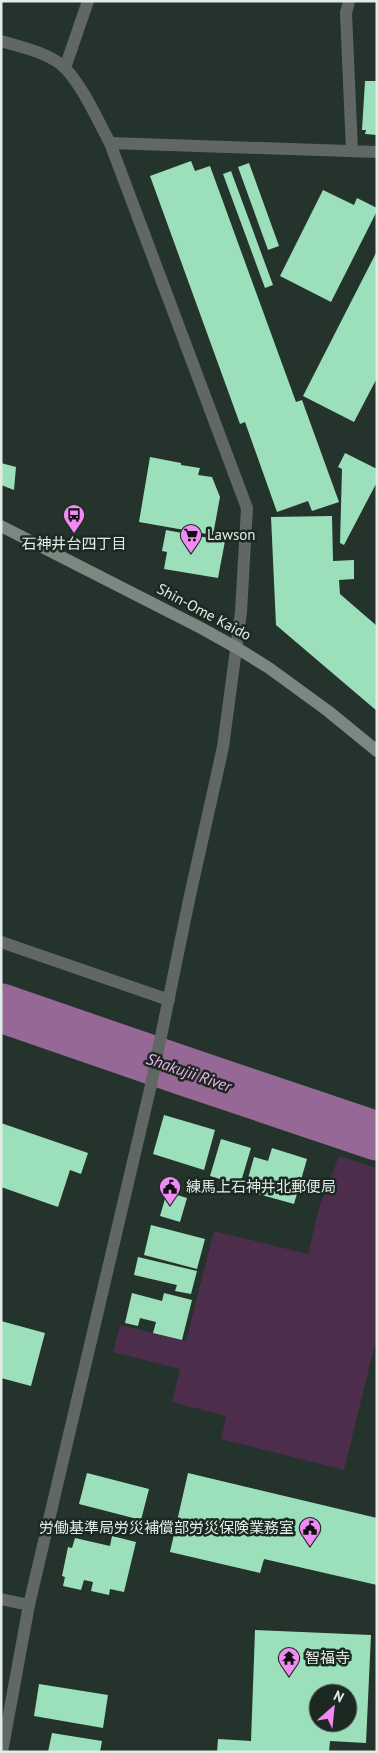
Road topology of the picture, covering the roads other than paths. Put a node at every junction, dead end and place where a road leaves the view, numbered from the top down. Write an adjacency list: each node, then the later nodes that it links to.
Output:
1 (88, 1): 4 (street)
2 (348, 1): 6 (street)
3 (1, 41): 4 (street)
4 (65, 68): 5 (street)
5 (110, 143): 6 (street); 9 (street)
6 (352, 151): 7 (street)
7 (377, 152)
8 (1, 526): 9 (main road, Shin-Ome Kaido)
9 (237, 648): 10 (main road, Shin-Ome Kaido); 12 (street)
10 (377, 751)
11 (1, 942): 12 (street)
12 (169, 1000): 14 (street)
13 (1, 1599): 14 (street)
14 (29, 1605): 15 (street)
15 (2, 1752)

